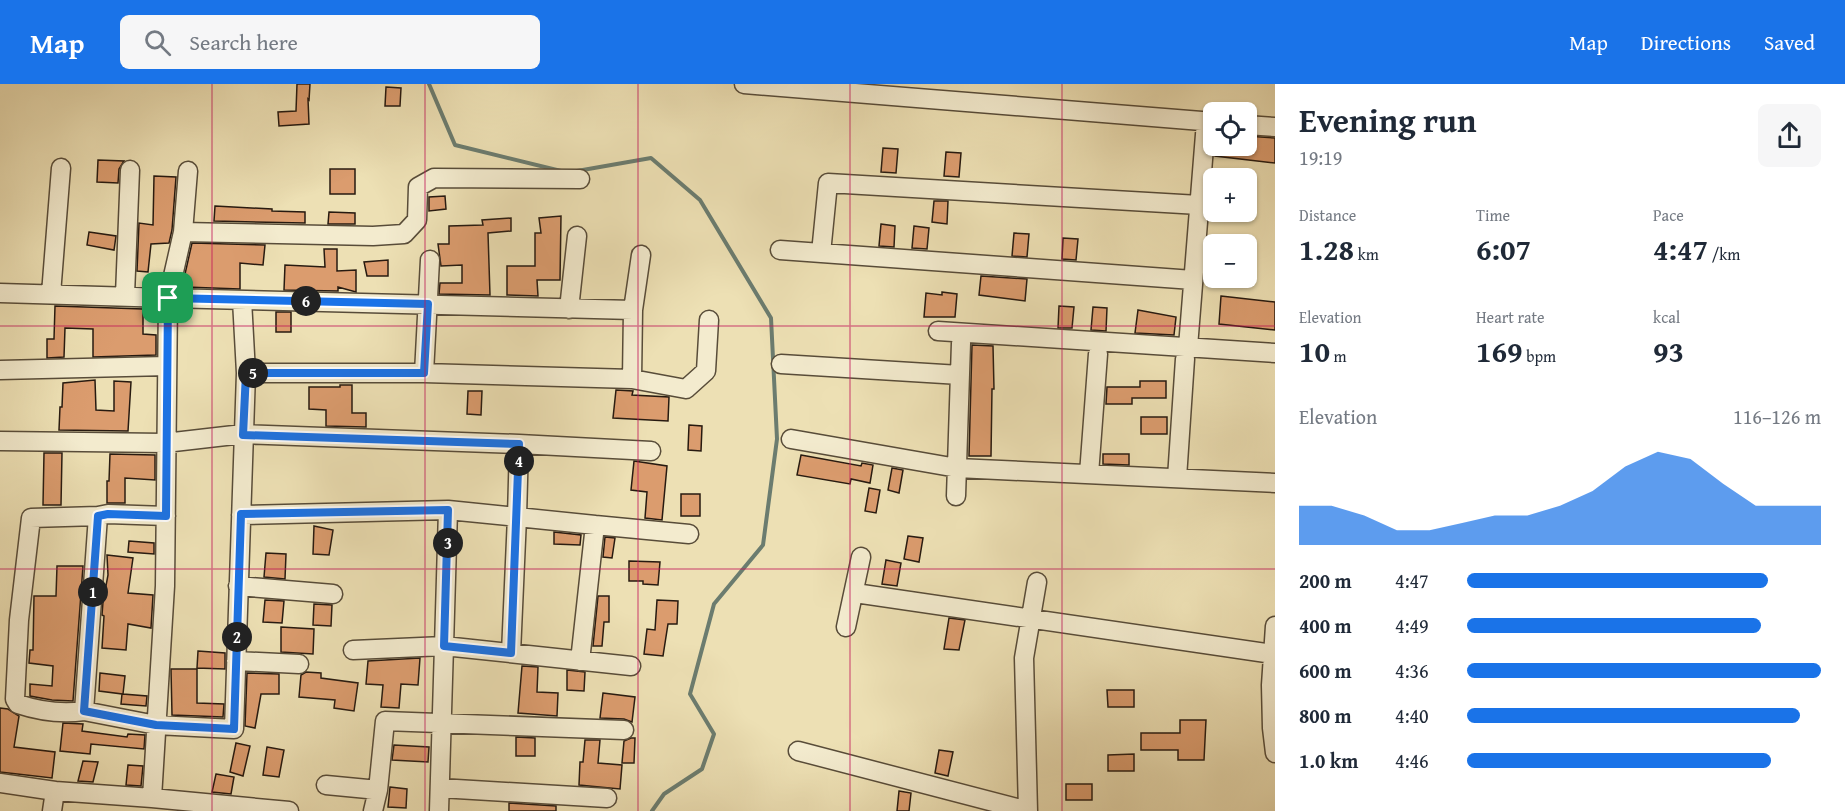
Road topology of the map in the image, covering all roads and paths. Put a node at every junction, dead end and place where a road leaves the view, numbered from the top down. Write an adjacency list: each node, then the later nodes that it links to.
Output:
1 (744, 84): 2 (street)
2 (1203, 121)
3 (1257, 126): 4 (street)
4 (1275, 128)
5 (1205, 156): 10 (street)
6 (61, 168): 19 (street)
7 (130, 170): 20 (street)
8 (188, 171): 11 (street)
9 (580, 178): 11 (street)
10 (1199, 205): 14 (street); 17 (street)
11 (183, 232): 21 (street)
12 (577, 236): 24 (street)
13 (780, 250): 14 (street)
14 (821, 253): 17 (street)
15 (641, 255): 25 (street)
16 (430, 260): 23 (street)
17 (1193, 280): 29 (street)
18 (0, 293): 19 (street)
19 (51, 294): 20 (street)
20 (125, 295): 21 (street)
21 (168, 298): 22 (street); 33 (street)
22 (242, 300): 23 (street); 35 (street)
23 (428, 304): 24 (street); 36 (street)
24 (568, 309): 25 (street)
25 (633, 310): 38 (street)
26 (709, 320): 38 (street)
27 (938, 331): 29 (street)
28 (961, 344): 37 (street)
29 (1186, 353): 30 (street); 47 (street)
30 (1275, 353)
31 (1098, 354): 46 (street)
32 (781, 364): 37 (street)
33 (167, 366): 34 (street); 42 (street)
34 (0, 370)
35 (246, 373): 36 (street); 39 (street)
36 (424, 373): 38 (street)
37 (960, 375): 45 (street)
38 (632, 379)
39 (243, 435): 42 (street); 43 (street); 51 (street)
40 (791, 439): 45 (street)
41 (0, 441): 42 (street)
42 (165, 443): 53 (street)
43 (519, 444): 44 (street); 54 (street)
44 (651, 451)
45 (957, 468): 46 (street); 49 (street)
46 (1089, 474): 47 (street)
47 (1177, 478): 48 (street)
48 (1275, 483)
49 (956, 496)
50 (448, 510): 51 (street); 54 (street); 65 (street)
51 (241, 514): 59 (street)
52 (98, 516): 53 (street); 73 (street); 73 (street)
53 (166, 516): 75 (street)
54 (517, 517): 55 (street); 67 (street)
55 (595, 525): 56 (street); 70 (street)
56 (689, 534)
57 (861, 556): 60 (street)
58 (1037, 582): 62 (street)
59 (238, 586): 61 (street); 69 (street)
60 (855, 593): 62 (street); 64 (street)
61 (333, 594)
62 (1031, 619): 68 (street); 78 (street)
63 (1275, 626): 68 (street)
64 (846, 627)
65 (444, 646): 66 (street); 67 (street); 74 (street)
66 (353, 651)
67 (511, 653): 70 (street)
68 (1273, 654): 77 (street)
69 (236, 661): 71 (street); 75 (street)
70 (580, 661): 72 (street)
71 (299, 664)
72 (632, 666)
73 (84, 711): 75 (street)
74 (441, 722): 76 (street); 81 (street); 83 (street)
75 (156, 725): 84 (street)
76 (624, 730)
77 (1275, 750)
78 (798, 751)
79 (0, 783): 82 (street)
80 (326, 785): 83 (street)
81 (440, 789): 85 (street); 89 (street)
82 (55, 790): 84 (street); 86 (street)
83 (378, 790): 88 (street)
84 (152, 798): 87 (street)
85 (607, 798)
86 (52, 811)
87 (289, 811)
88 (373, 811)
89 (439, 811)

